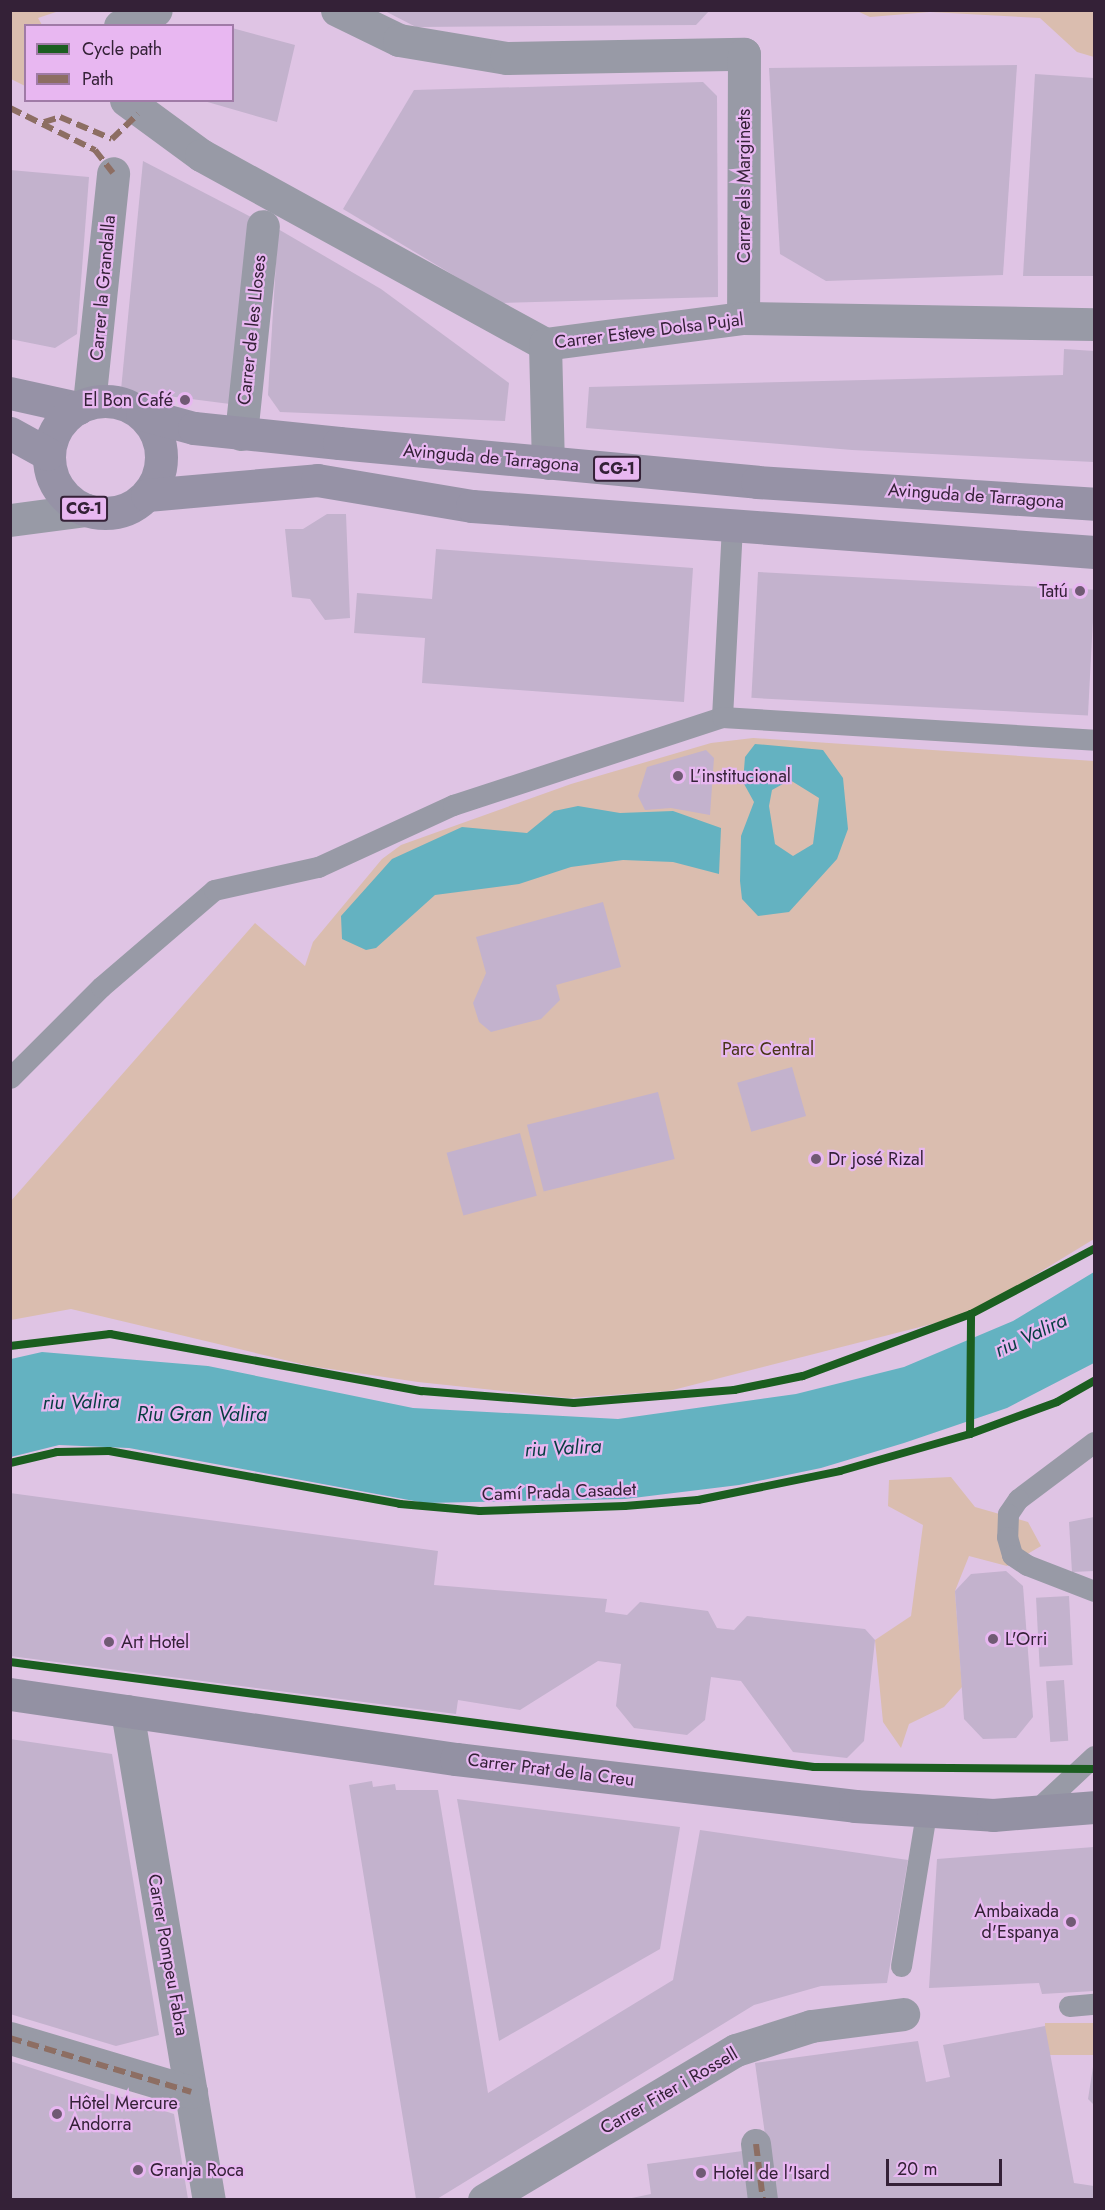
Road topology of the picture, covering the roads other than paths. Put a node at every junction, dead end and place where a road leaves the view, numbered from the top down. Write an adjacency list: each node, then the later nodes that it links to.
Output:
1 (156, 10): 3 (street)
2 (337, 10): 7 (street, Carrer els Marginets)
3 (124, 24)
4 (129, 102): 9 (street, Carrer Esteve Dolsa Pujal)
5 (113, 173): 11 (street, Carrer la Grandalla)
6 (263, 226): 14 (street, Carrer de les Lloses)
7 (743, 318): 8 (street, Carrer Esteve Dolsa Pujal); 9 (street, Carrer Esteve Dolsa Pujal)
8 (1095, 324)
9 (545, 344): 16 (street)
10 (10, 393): 11 (highway, CG-1)
11 (83, 405): 12 (highway, CG-1); 15 (highway)
12 (142, 414): 14 (highway, Avinguda de Tarragona / CG-1); 17 (highway)
13 (10, 433): 15 (highway)
14 (241, 434): 16 (highway, Avinguda de Tarragona / CG-1)
15 (48, 454): 19 (highway, CG-1)
16 (548, 463): 18 (highway, Avinguda de Tarragona / CG-1)
17 (147, 495): 19 (highway, CG-1); 21 (highway, CG-1)
18 (1095, 504)
19 (86, 510): 20 (street)
20 (10, 520)
21 (732, 526): 22 (highway, CG-1); 23 (lane)
22 (1095, 552)
23 (722, 717): 24 (lane); 25 (lane)
24 (1095, 740)
25 (10, 1078)
26 (1095, 1442): 27 (lane)
27 (1095, 1591)
28 (10, 1694): 29 (main road, Carrer Prat de la Creu)
29 (127, 1711): 34 (main road, Carrer Prat de la Creu); 40 (street, Carrer Pompeu Fabra)
30 (1091, 1763): 31 (lane); 33 (lane)
31 (1095, 1795)
32 (1095, 1807): 33 (main road, Carrer Prat de la Creu)
33 (1034, 1812): 34 (main road, Carrer Prat de la Creu)
34 (926, 1813): 35 (lane)
35 (900, 1966)
36 (1095, 2004): 37 (lane)
37 (1069, 2006)
38 (903, 2014): 43 (street, Carrer Fiter i Rossell)
39 (10, 2038): 40 (street)
40 (191, 2092): 42 (street, Carrer Pompeu Fabra)
41 (756, 2144): 44 (street)
42 (209, 2199)
43 (484, 2199)
44 (763, 2199)

